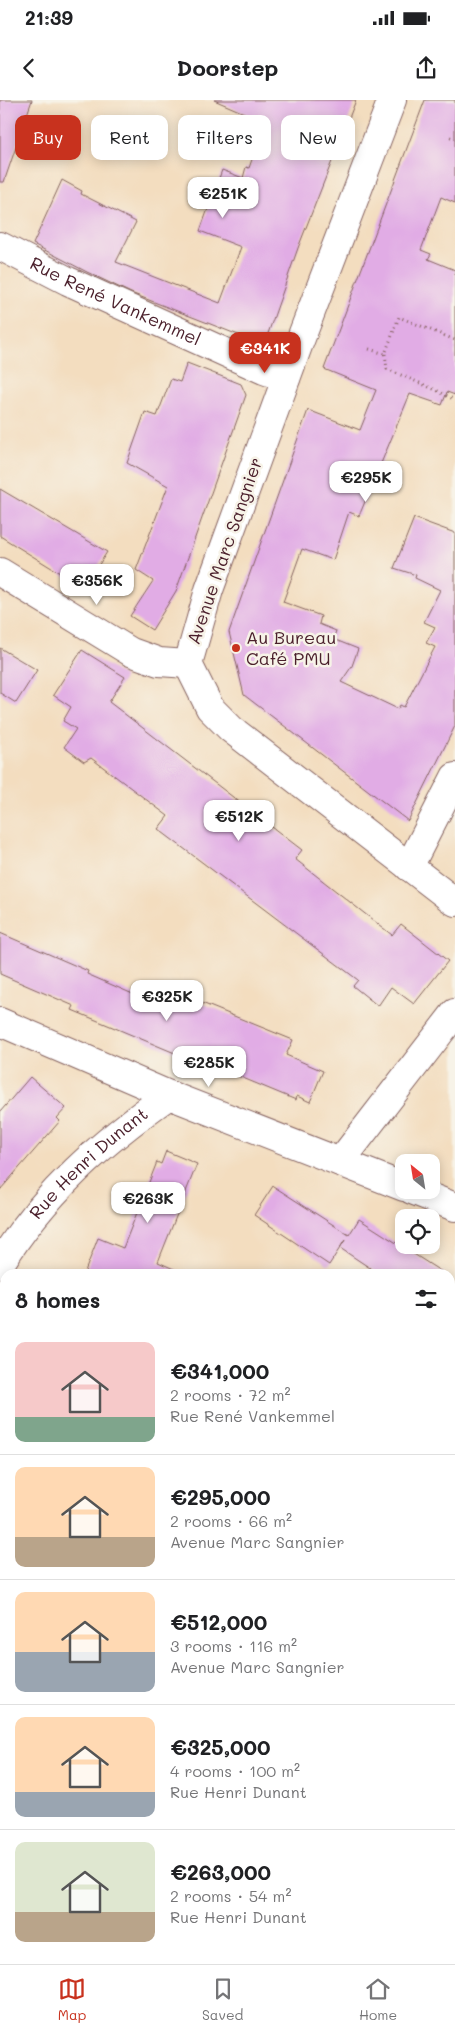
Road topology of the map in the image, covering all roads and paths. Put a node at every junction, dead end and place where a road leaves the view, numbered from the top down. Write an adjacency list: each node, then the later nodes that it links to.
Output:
1 (392, 100): 8 (street, Avenue Marc Sangnier)
2 (450, 137): 3 (path)
3 (455, 139)
4 (0, 246): 8 (street, Rue René Vankemmel)
5 (455, 340): 7 (path)
6 (369, 349): 7 (path)
7 (386, 354): 9 (path)
8 (286, 378): 11 (street, Avenue Marc Sangnier)
9 (455, 400)
10 (0, 572): 11 (street)
11 (188, 664): 13 (street, Avenue Marc Sangnier)
12 (455, 776): 13 (street)
13 (409, 867): 14 (street, Avenue Marc Sangnier)
14 (455, 902)
15 (455, 1012): 18 (street)
16 (0, 1022): 17 (street, Rue Henri Dunant)
17 (169, 1095): 18 (street, Rue Henri Dunant); 22 (street, Rue Henri Dunant)
18 (340, 1162): 19 (street, Rue Henri Dunant)
19 (395, 1183)
20 (435, 1199): 21 (street)
21 (455, 1207)
22 (0, 1264)

